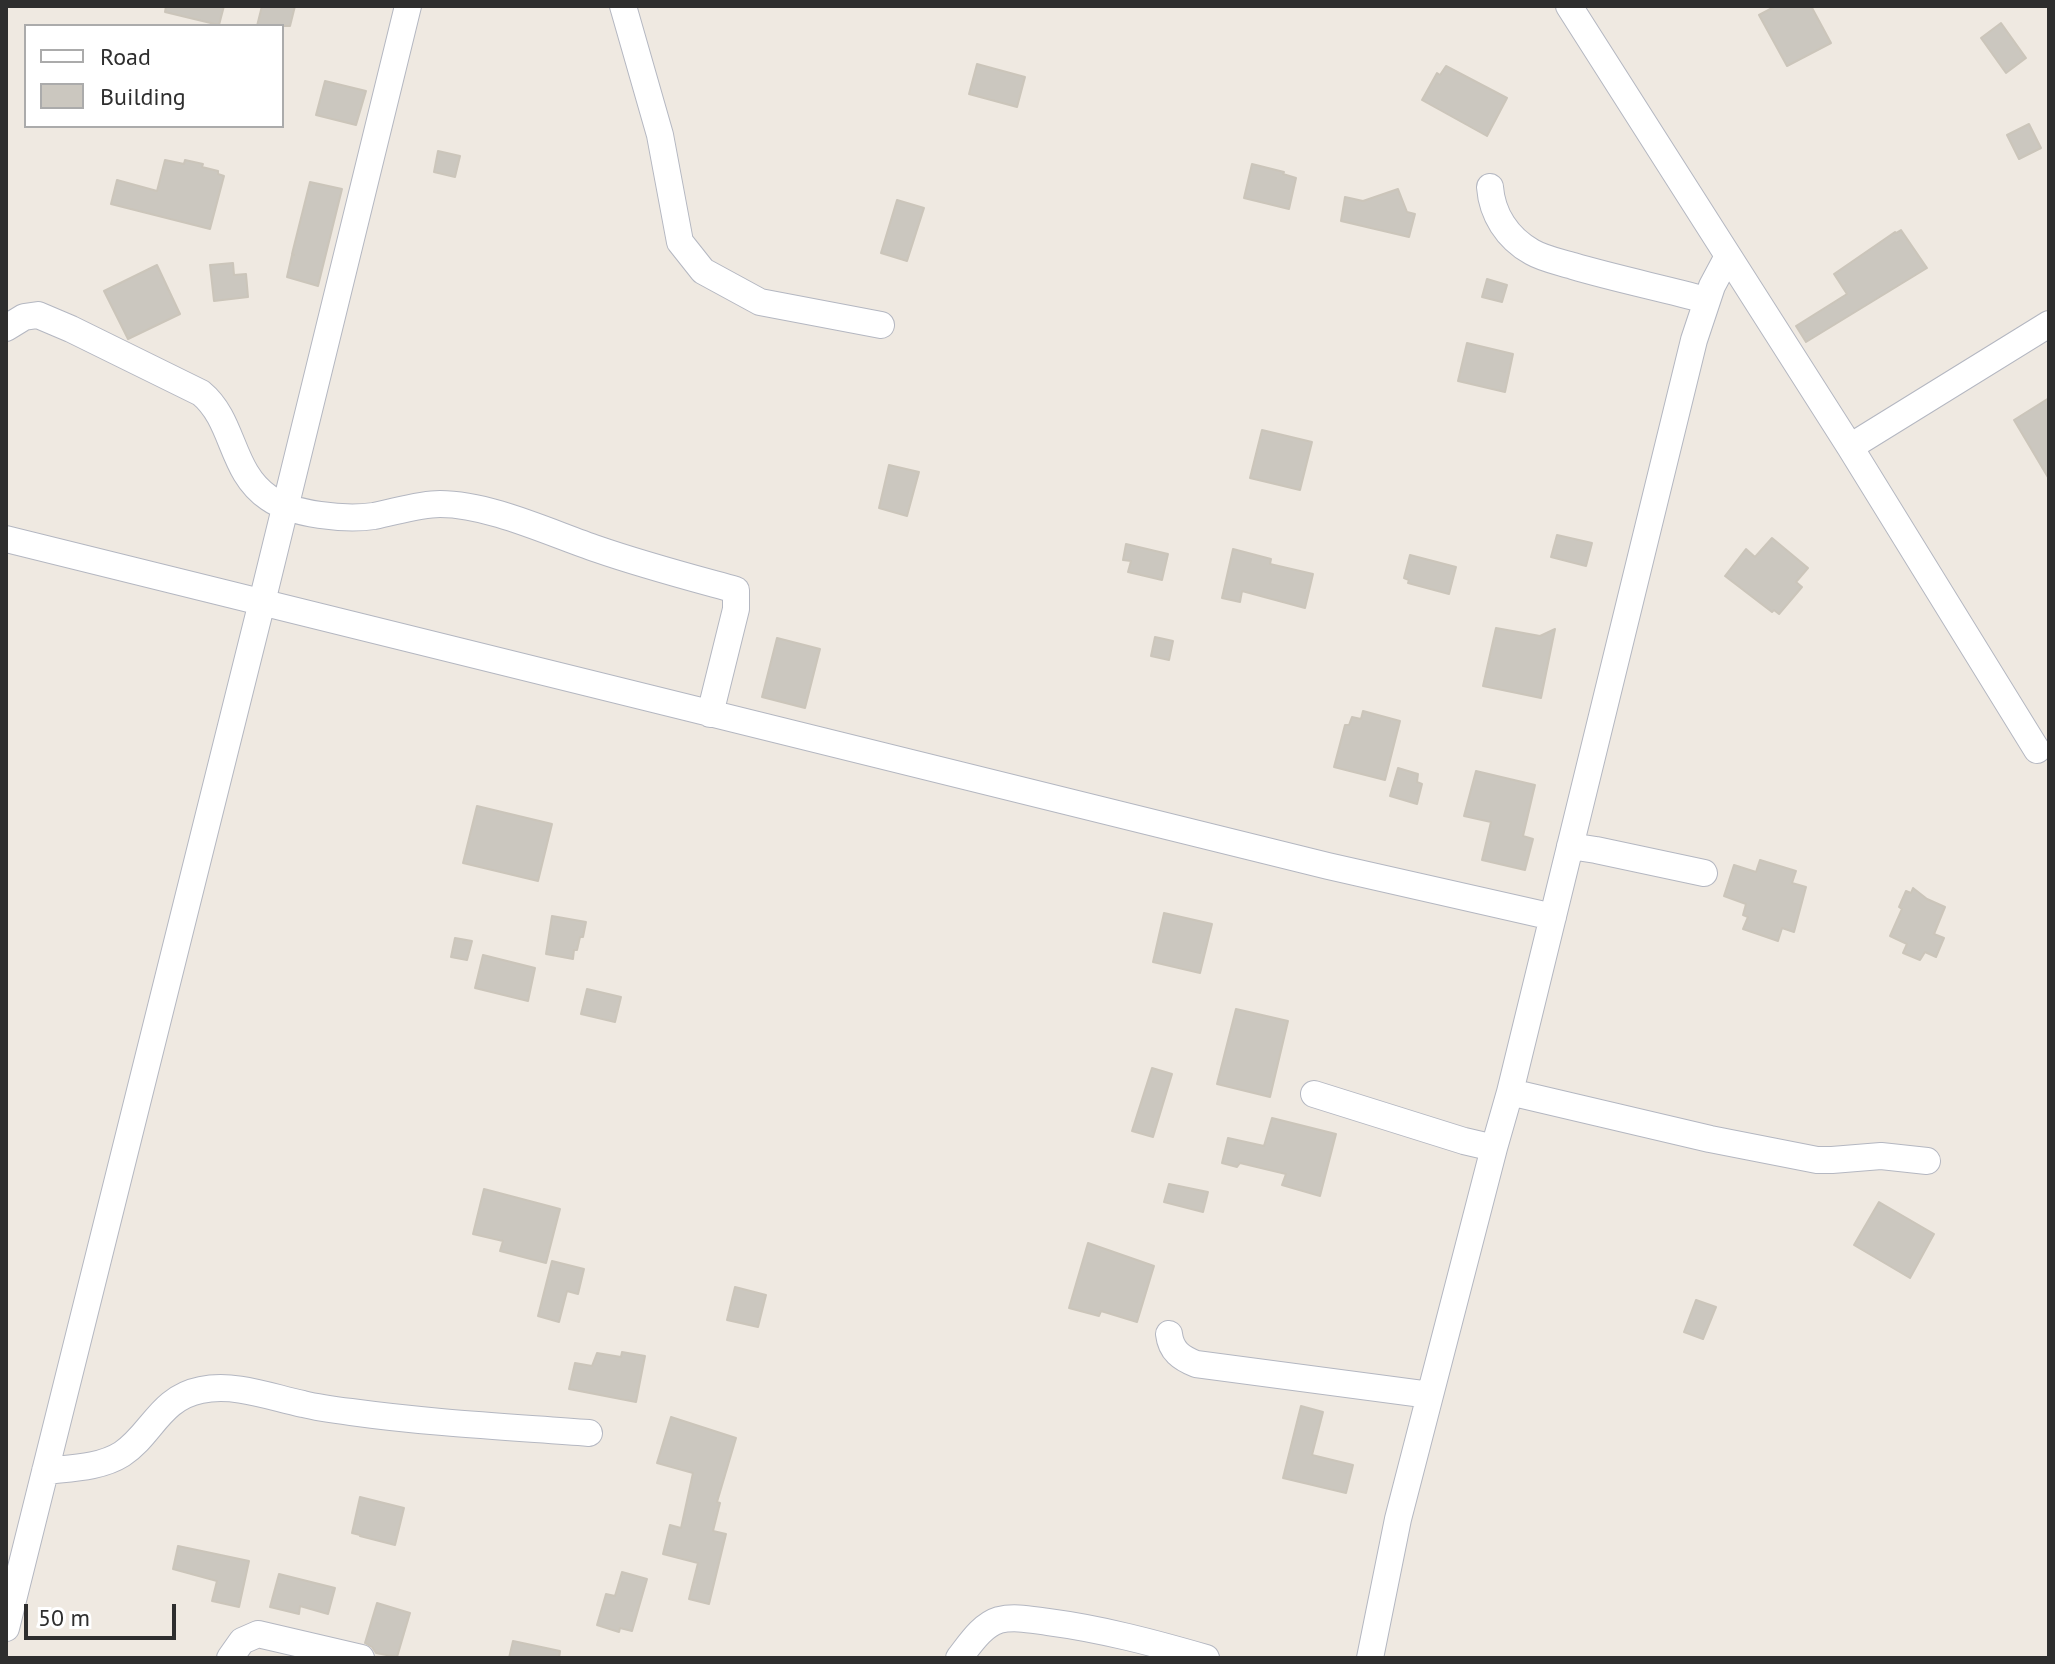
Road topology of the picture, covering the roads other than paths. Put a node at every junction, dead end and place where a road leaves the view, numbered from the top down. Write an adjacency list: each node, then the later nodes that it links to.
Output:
1 (408, 6): 11 (street)
2 (623, 6): 8 (street)
3 (1569, 6): 5 (street)
4 (1490, 187): 6 (street)
5 (1728, 256): 6 (street); 10 (street)
6 (1706, 300): 16 (street)
7 (2049, 324): 10 (street)
8 (881, 325)
9 (6, 328): 11 (street)
10 (1850, 447): 15 (street)
11 (285, 507): 13 (street); 14 (street)
12 (6, 539): 13 (street)
13 (262, 602): 14 (street); 26 (street)
14 (710, 714): 18 (street)
15 (2037, 750)
16 (1570, 846): 17 (street); 18 (street)
17 (1704, 873)
18 (1553, 917): 19 (street)
19 (1510, 1092): 21 (street); 22 (street)
20 (1314, 1094): 21 (street)
21 (1494, 1148): 24 (street)
22 (1927, 1161)
23 (1169, 1334): 24 (street)
24 (1430, 1395): 32 (street)
25 (589, 1433): 26 (street)
26 (45, 1471): 27 (street)
27 (6, 1628)
28 (230, 1658): 29 (street)
29 (361, 1658)
30 (959, 1658): 31 (street)
31 (1206, 1658)
32 (1370, 1658)

